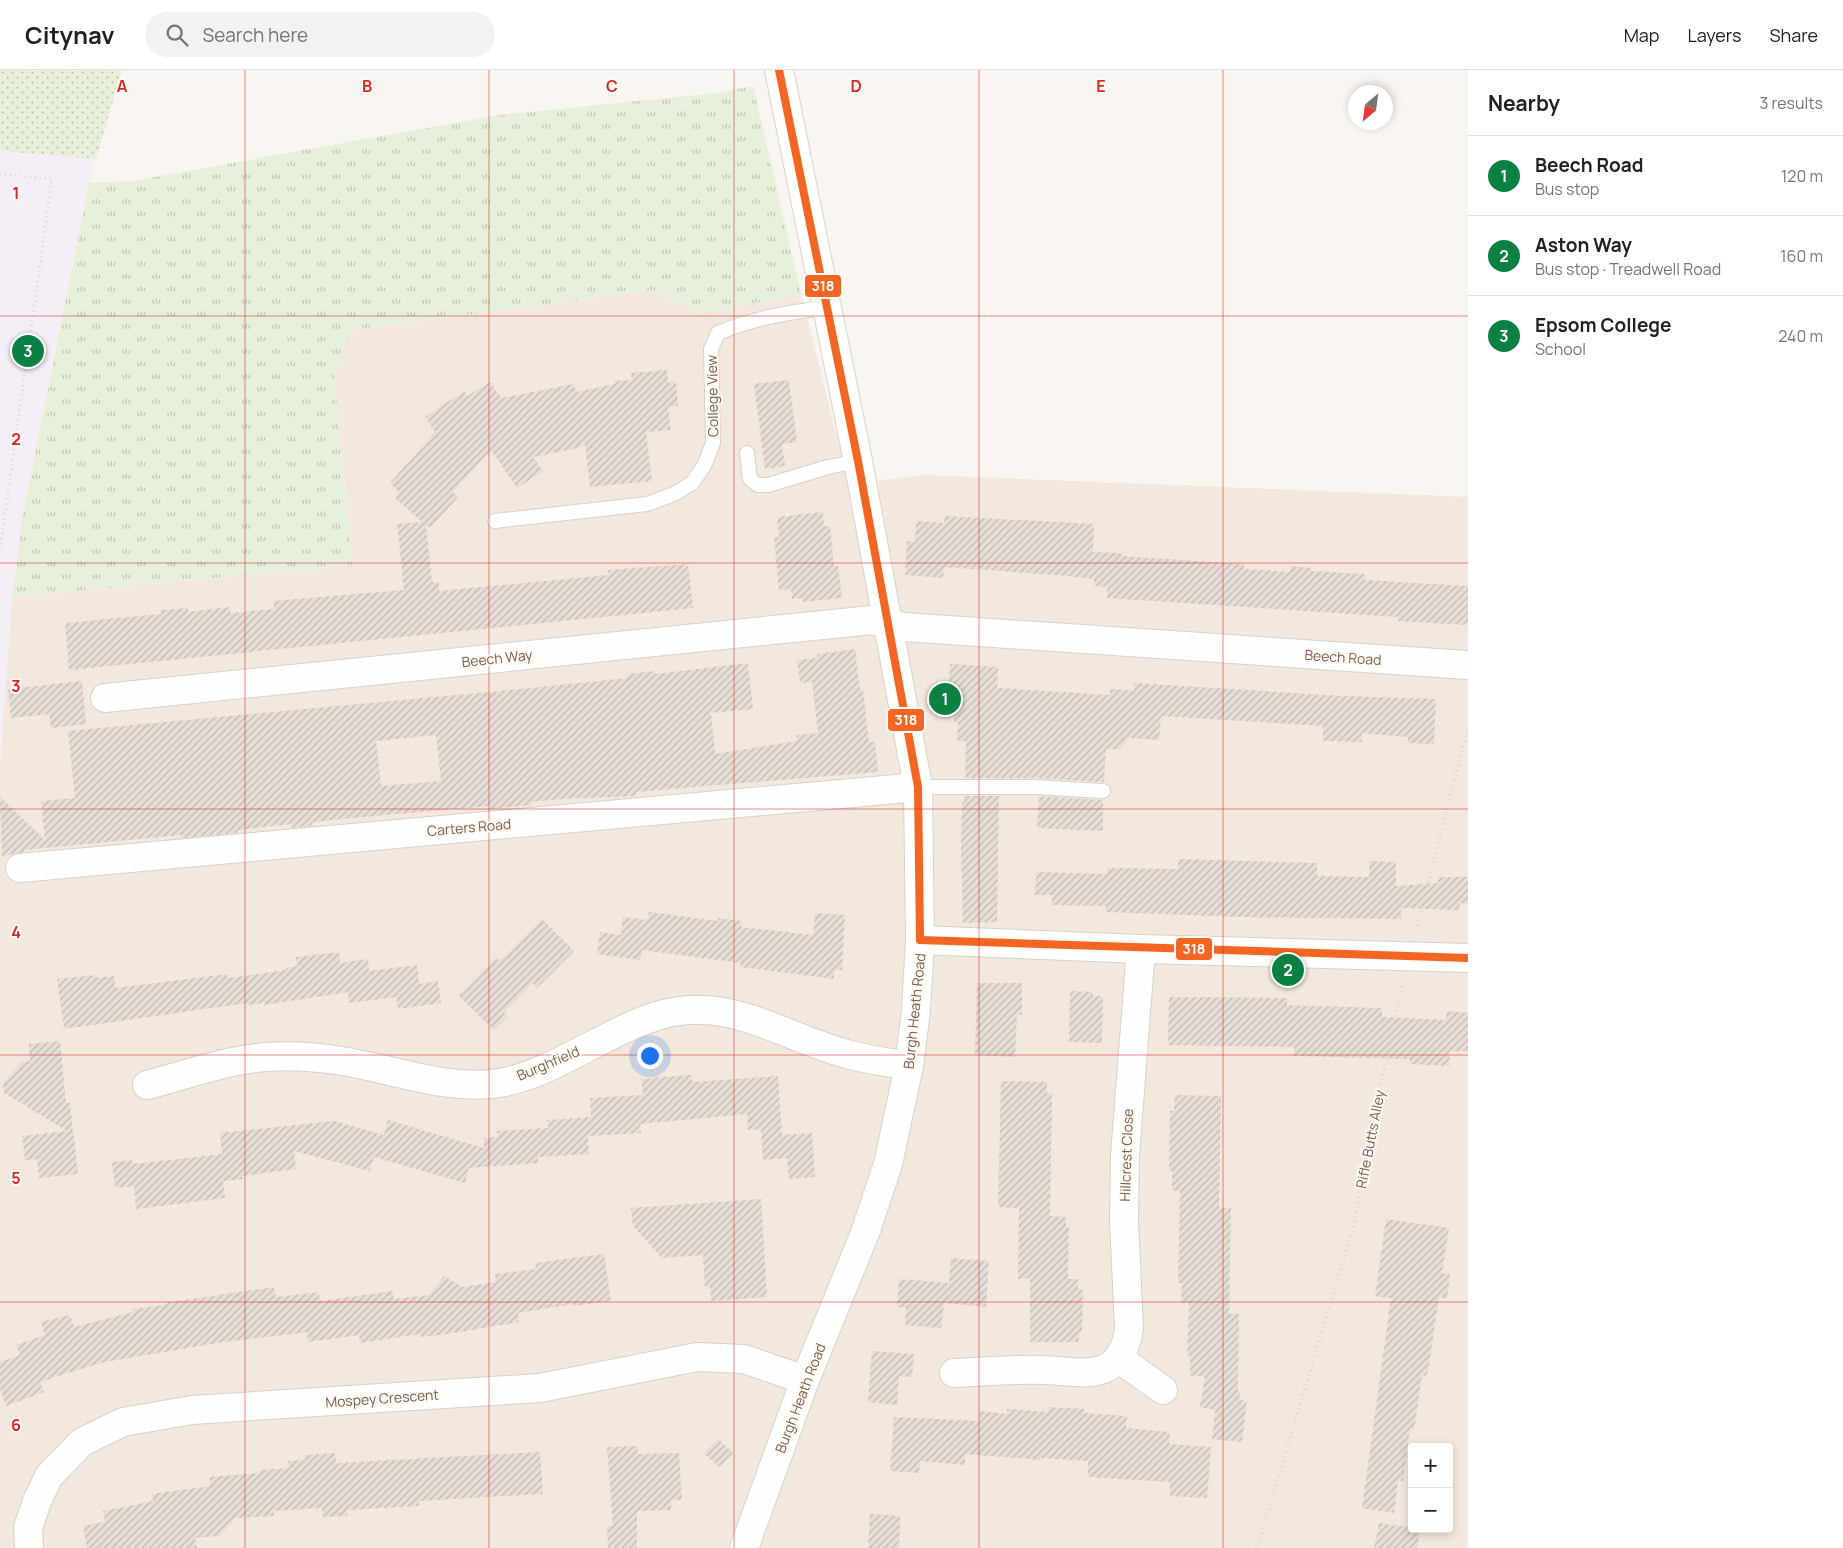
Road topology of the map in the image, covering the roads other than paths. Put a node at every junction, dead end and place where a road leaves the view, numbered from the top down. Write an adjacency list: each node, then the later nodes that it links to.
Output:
1 (779, 70): 2 (street, Burgh Heath Road)
2 (826, 308): 4 (street, Burgh Heath Road); 5 (lane, College View)
3 (748, 453): 4 (lane)
4 (858, 461): 6 (street, Burgh Heath Road)
5 (495, 521)
6 (889, 625): 7 (street, Beech Road); 8 (street, Beech Way); 9 (street, Burgh Heath Road)
7 (1468, 665)
8 (105, 698)
9 (918, 787): 10 (lane); 11 (street, Carters Road); 12 (street, Burgh Heath Road)
10 (1103, 791)
11 (20, 868)
12 (920, 940): 13 (street); 15 (street, Burgh Heath Road)
13 (1141, 949): 14 (street); 17 (street, Hillcrest Close)
14 (1468, 958)
15 (909, 1066): 16 (street, Burghfield); 19 (street, Burgh Heath Road)
16 (147, 1085)
17 (1118, 1358): 18 (street); 20 (street)
18 (954, 1372)
19 (805, 1380): 21 (street, Mospey Crescent); 22 (street, Burgh Heath Road)
20 (1163, 1390)
21 (29, 1548)
22 (744, 1548)

